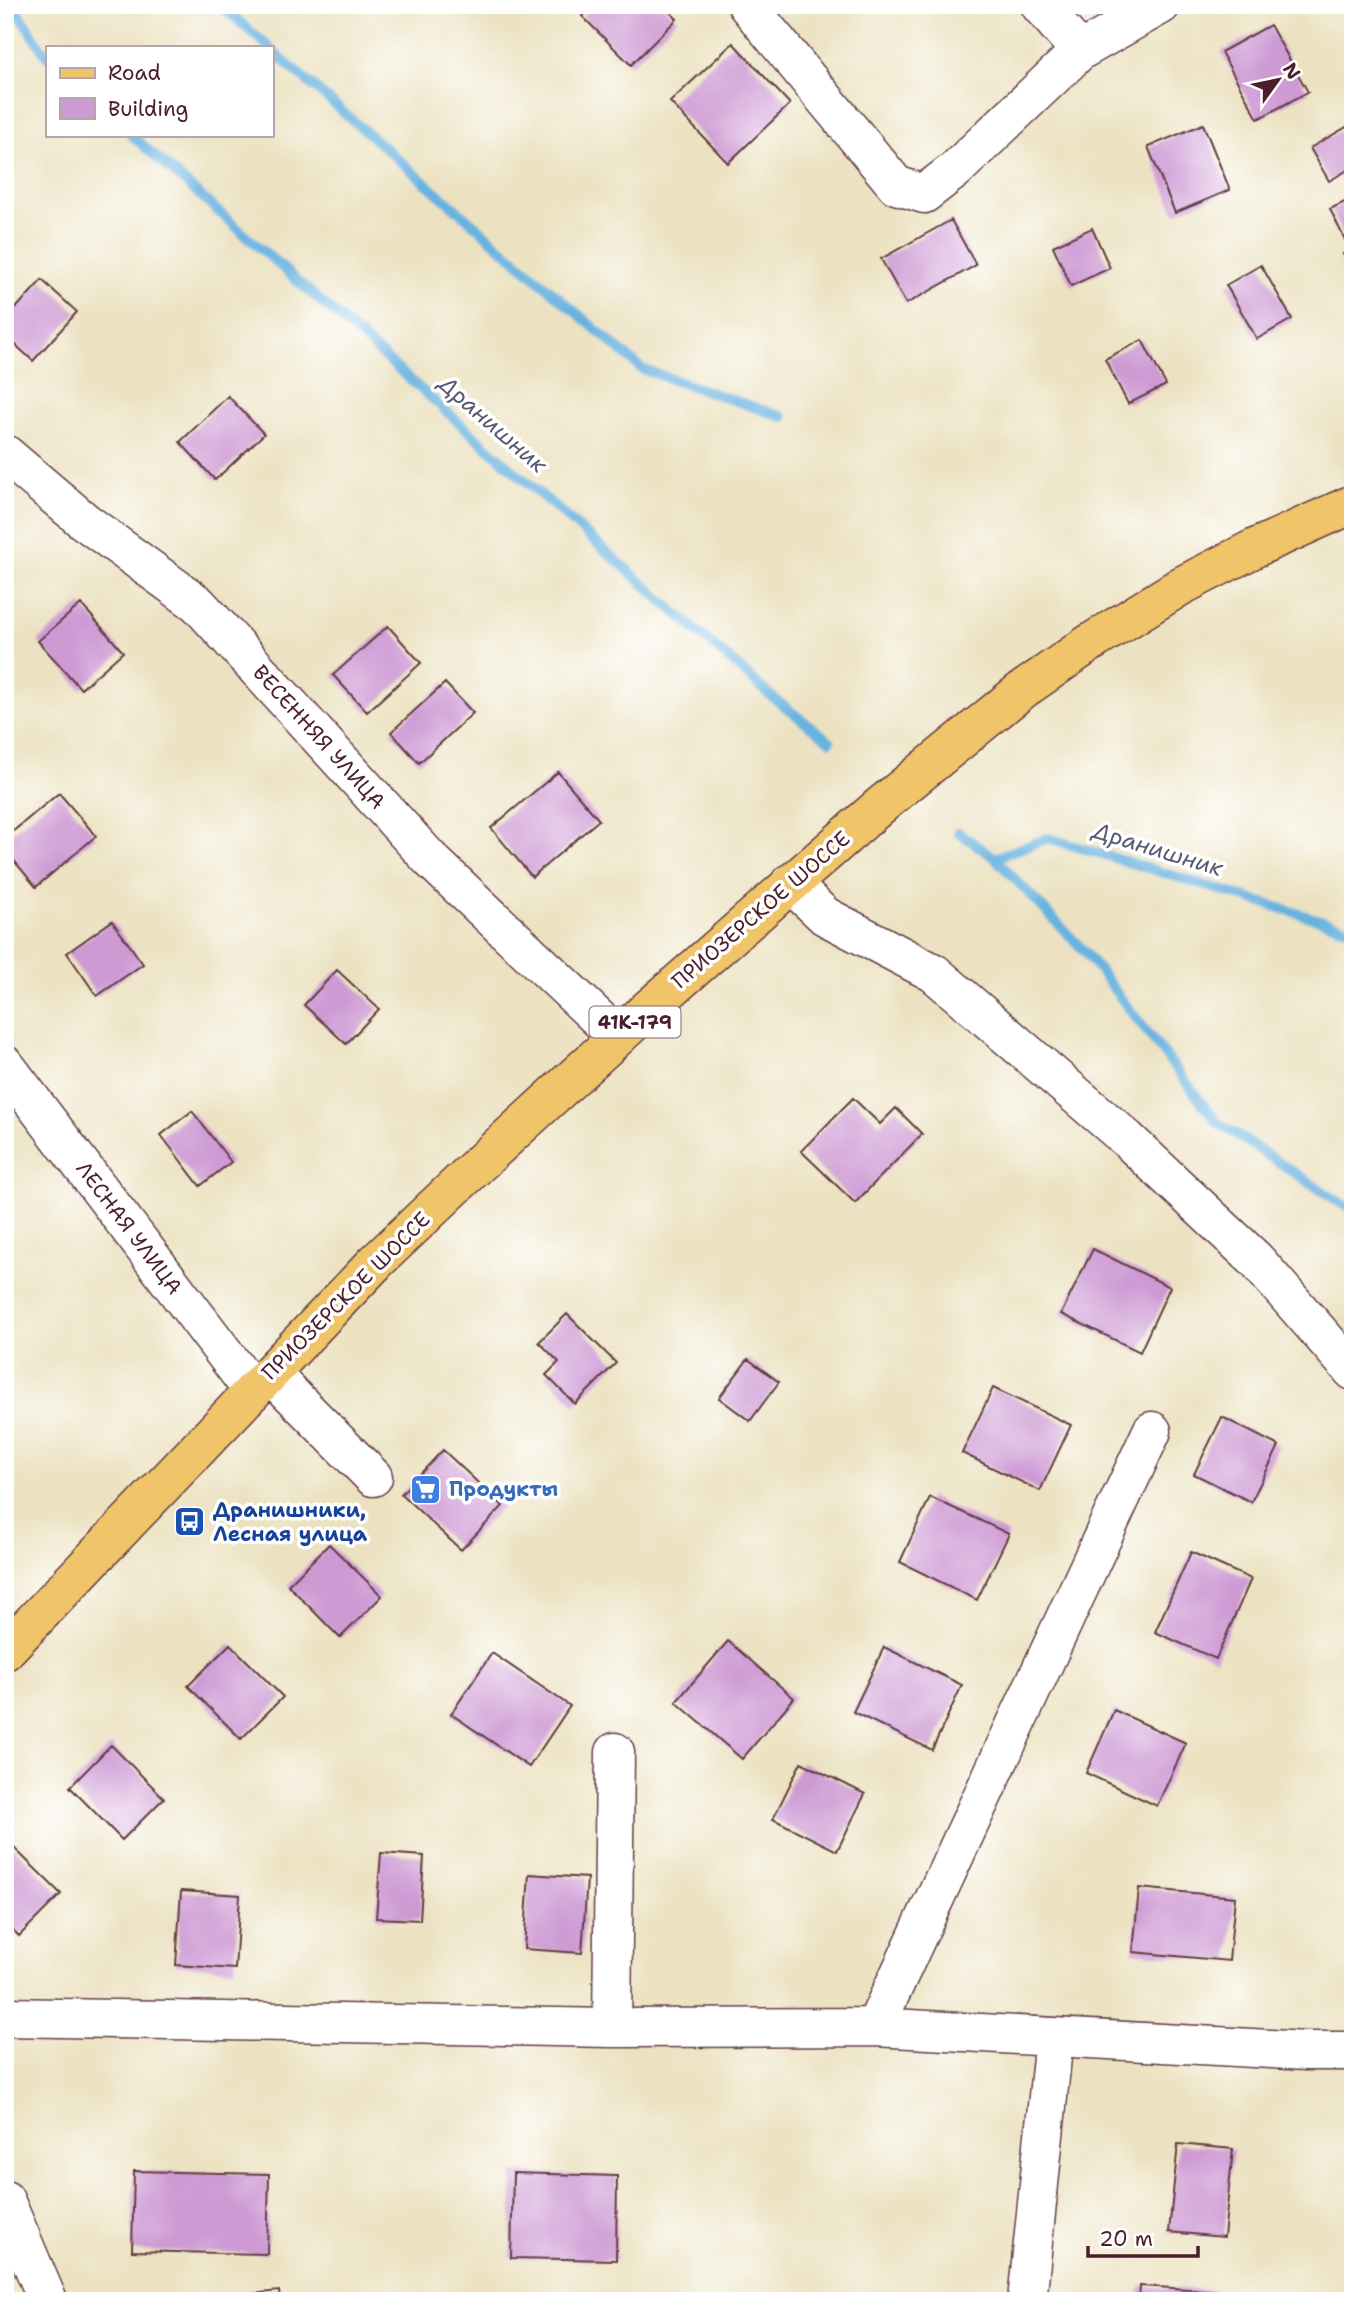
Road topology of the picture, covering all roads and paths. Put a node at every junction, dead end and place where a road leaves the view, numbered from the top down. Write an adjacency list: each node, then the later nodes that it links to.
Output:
1 (747, 5): 4 (street)
2 (1040, 5): 4 (street)
3 (1161, 5): 4 (street)
4 (1080, 51)
5 (5, 454): 8 (street, ВЕСЕННЯЯ УЛИЦА)
6 (1353, 504): 7 (main road, ПРИОЗЕРСКОЕ ШОССЕ / 41К-179)
7 (790, 883): 8 (main road, ПРИОЗЕРСКОЕ ШОССЕ / 41К-179); 10 (street)
8 (618, 1037): 11 (main road, ПРИОЗЕРСКОЕ ШОССЕ / 41К-179)
9 (5, 1065): 11 (street, ЛЕСНАЯ УЛИЦА)
10 (1353, 1371)
11 (261, 1382): 13 (street, ЛЕСНАЯ УЛИЦА); 14 (main road, ПРИОЗЕРСКОЕ ШОССЕ / 41К-179)
12 (1152, 1432): 17 (street)
13 (373, 1477)
14 (5, 1651)
15 (615, 1752): 18 (street)
16 (5, 2017): 18 (street)
17 (875, 2027): 18 (street); 19 (street)
18 (612, 2028)
19 (1054, 2038): 20 (street); 23 (street)
20 (1353, 2051)
21 (5, 2200): 22 (street)
22 (48, 2301)
23 (1027, 2301)

